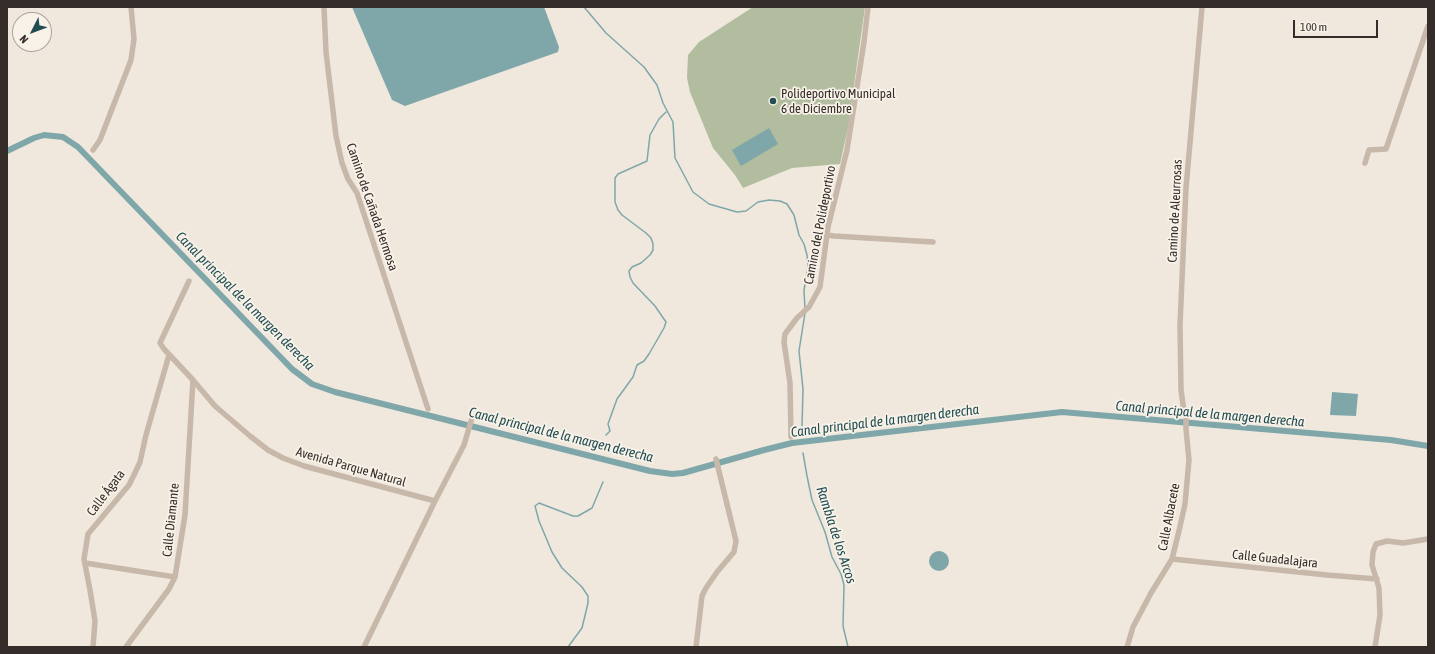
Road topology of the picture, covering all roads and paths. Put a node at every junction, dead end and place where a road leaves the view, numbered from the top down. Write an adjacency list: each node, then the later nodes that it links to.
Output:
1 (131, 7): 6 (street)
2 (324, 7): 13 (street, Camino de Cañada Hermosa)
3 (868, 7): 8 (street, Camino del Polideportivo)
4 (1202, 7): 15 (street, Camino de Aleurrosas)
5 (1428, 26): 7 (street)
6 (93, 150)
7 (1365, 163)
8 (828, 235): 9 (street); 16 (street, Camino del Polideportivo)
9 (933, 242)
10 (189, 281): 11 (street, Avenida Parque Natural)
11 (169, 354): 12 (street, Avenida Parque Natural); 21 (street, Calle Ágata)
12 (193, 380): 18 (street, Avenida Parque Natural); 22 (street, Calle Diamante)
13 (428, 409)
14 (471, 419): 18 (street)
15 (1186, 429): 20 (street, Calle Albacete)
16 (791, 437)
17 (716, 459): 27 (street)
18 (435, 501): 26 (street)
19 (1428, 539): 23 (street)
20 (1172, 559): 23 (street, Calle Guadalajara); 28 (street, Calle Albacete)
21 (85, 563): 22 (street); 24 (street, Calle Ágata)
22 (175, 577): 25 (street, Calle Diamante)
23 (1377, 579): 29 (street)
24 (93, 647)
25 (126, 647)
26 (364, 647)
27 (696, 647)
28 (1127, 647)
29 (1375, 647)

